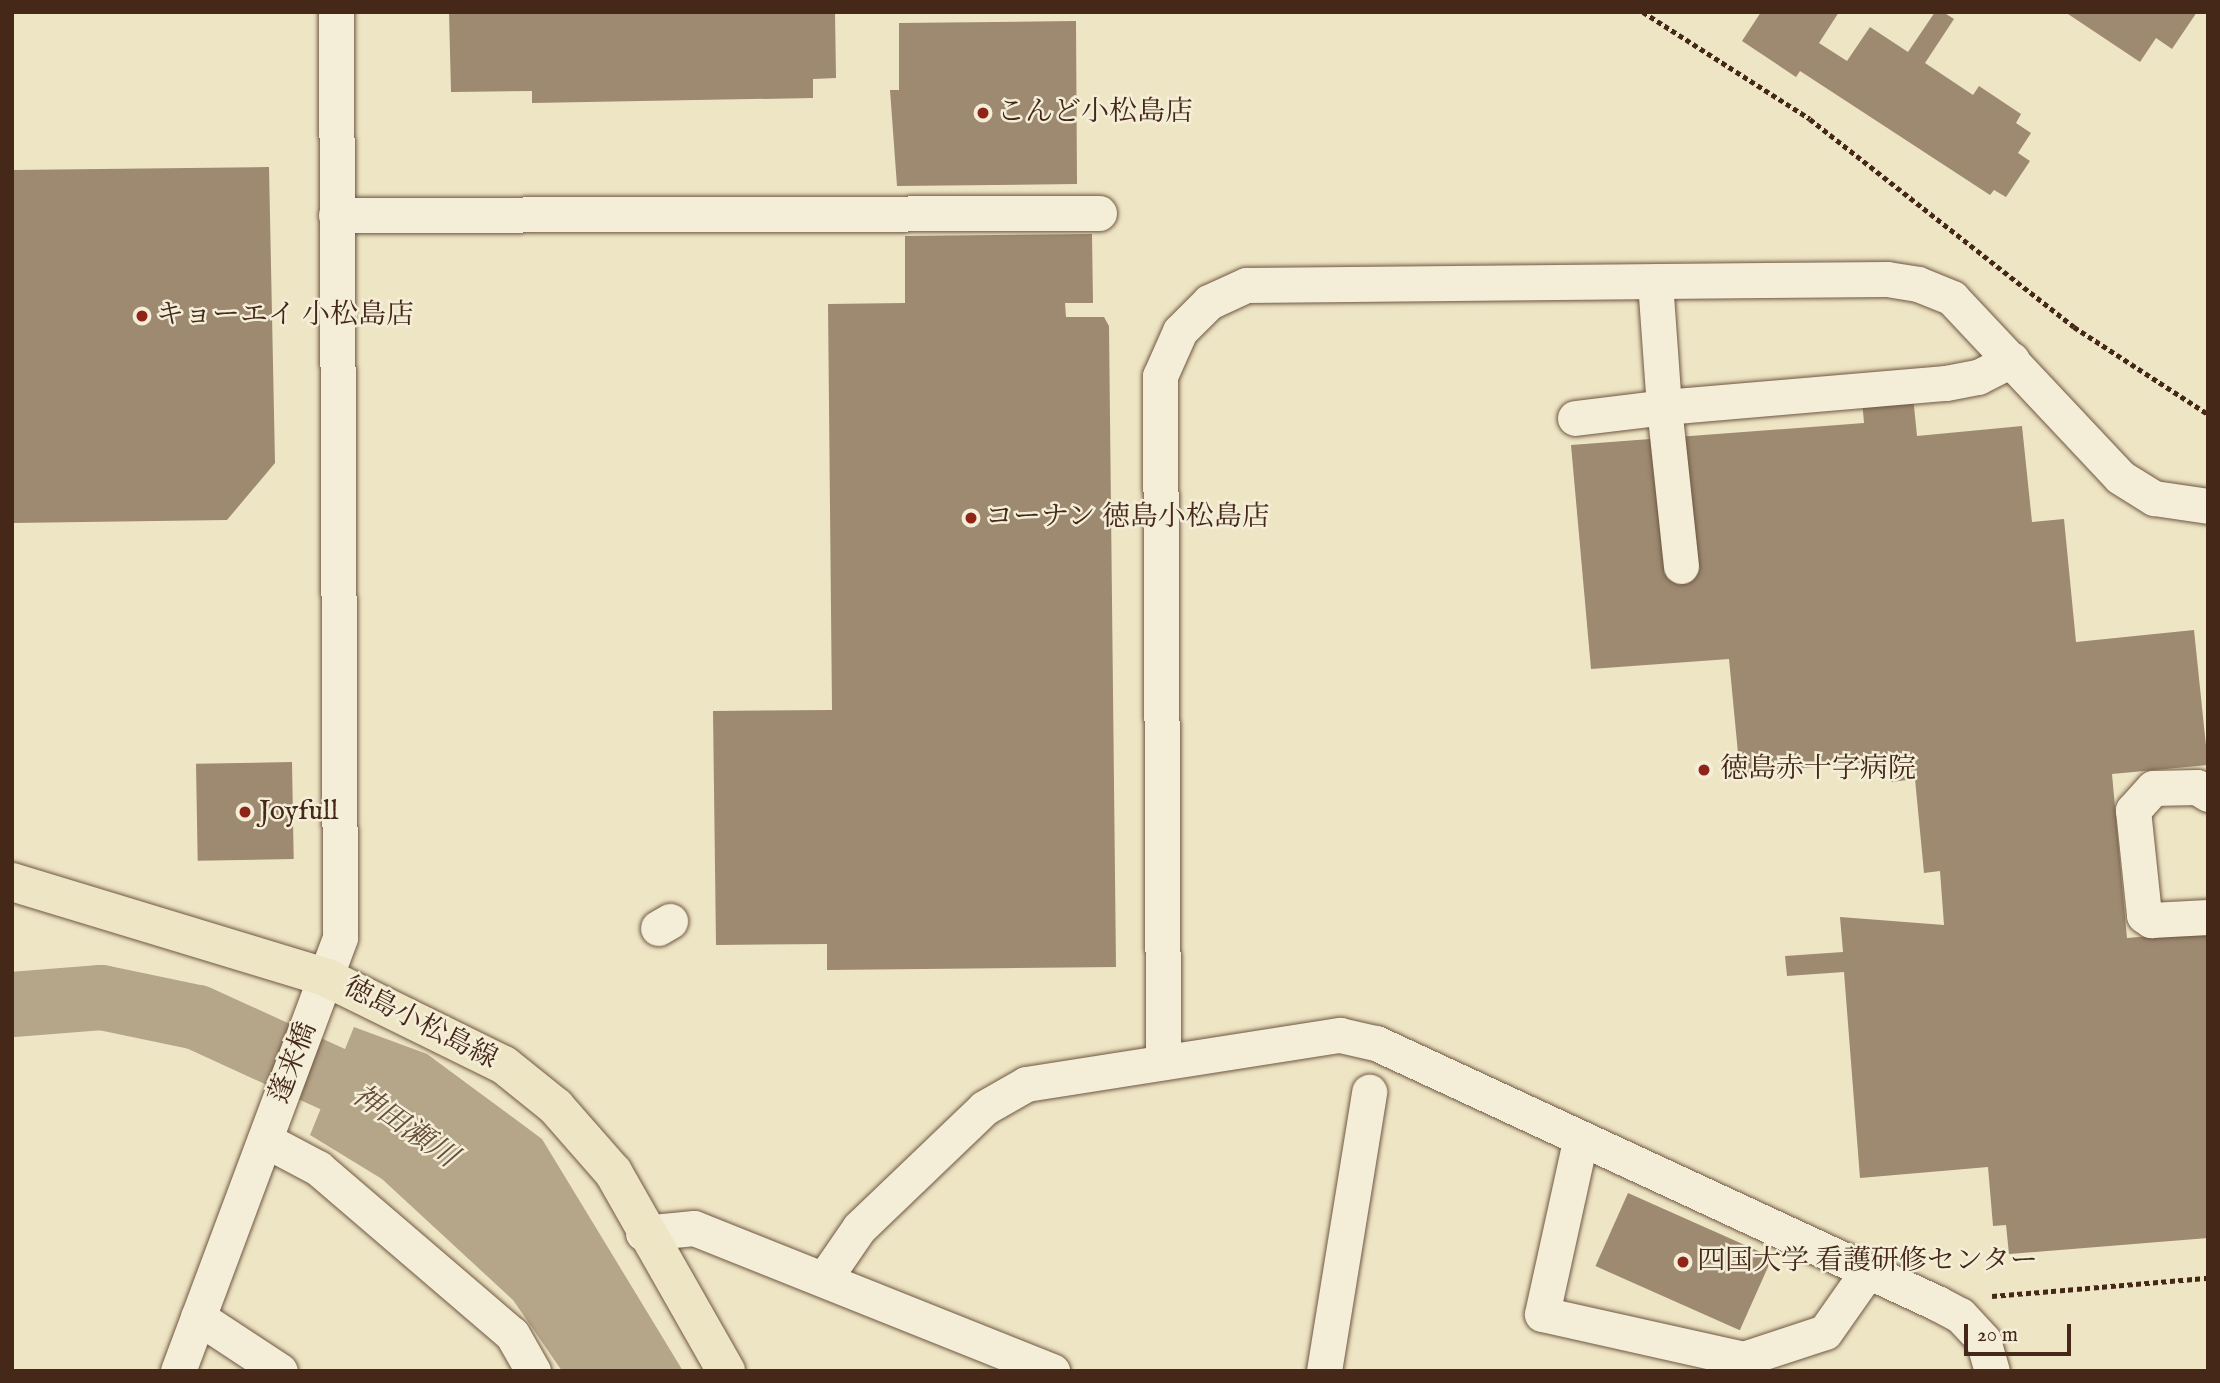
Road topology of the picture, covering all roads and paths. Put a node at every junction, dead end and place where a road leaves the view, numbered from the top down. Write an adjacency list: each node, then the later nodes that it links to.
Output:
1 (336, 12): 4 (street, 蓬来橋)
2 (1643, 12): 8 (path)
3 (1099, 213): 4 (street)
4 (336, 215): 15 (street, 蓬来橋)
5 (1656, 281): 6 (street); 7 (street); 16 (street)
6 (2011, 360): 7 (street); 10 (street)
7 (1664, 407): 9 (street); 11 (street)
8 (2208, 414)
9 (1575, 418)
10 (2208, 506)
11 (1681, 566)
12 (2208, 794): 14 (street)
13 (12, 882): 15 (main road, 徳島小松島線)
14 (2208, 917)
15 (321, 992): 18 (street, 蓬来橋); 20 (main road, 徳島小松島線)
16 (1163, 1062): 19 (street); 22 (street)
17 (1368, 1092): 32 (street)
18 (269, 1130): 25 (street, 蓬来橋); 29 (street)
19 (1580, 1141): 21 (street); 26 (street)
20 (643, 1233): 22 (street); 30 (main road, 徳島小松島線)
21 (1865, 1275): 26 (street); 33 (street)
22 (824, 1279): 31 (street)
23 (2208, 1279): 24 (path)
24 (1987, 1295)
25 (198, 1317): 27 (street, 蓬来橋); 28 (street)
26 (1743, 1365)
27 (178, 1371)
28 (280, 1371)
29 (533, 1371)
30 (726, 1371)
31 (1052, 1371)
32 (1324, 1371)
33 (1992, 1371)

